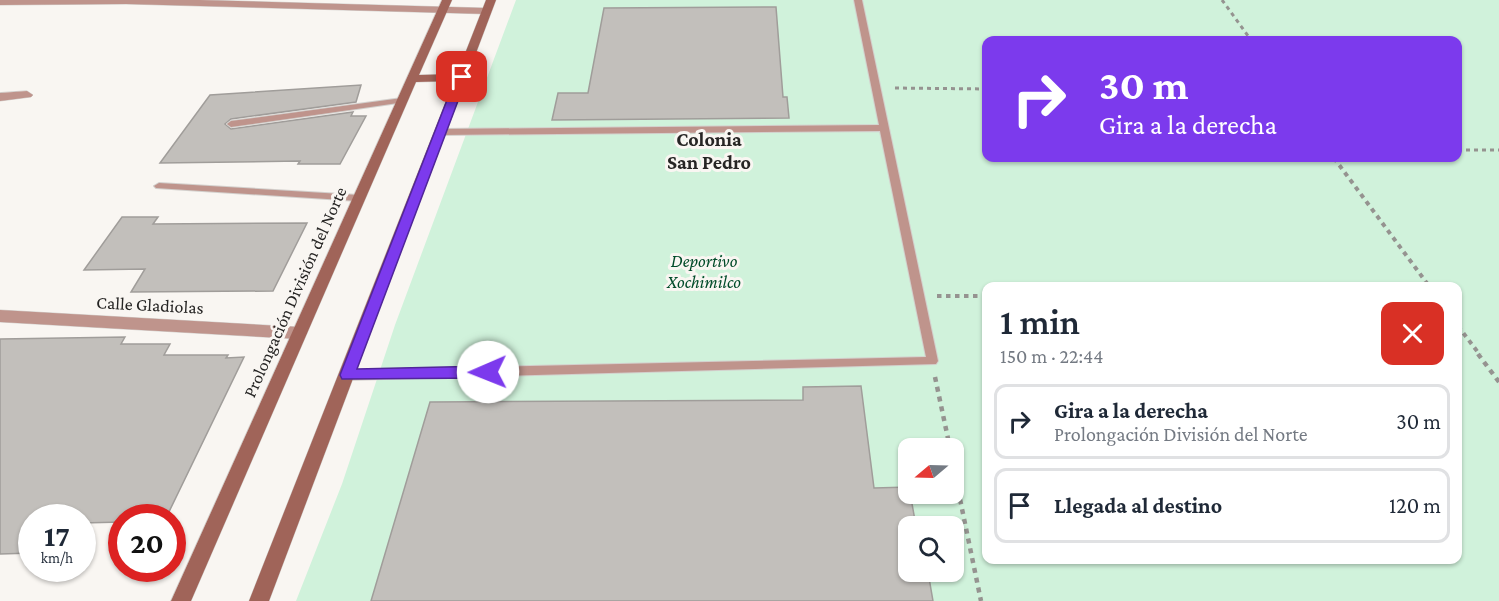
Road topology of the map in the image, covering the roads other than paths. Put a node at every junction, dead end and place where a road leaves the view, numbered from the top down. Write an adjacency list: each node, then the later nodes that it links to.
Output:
1 (858, 0): 11 (lane)
2 (0, 2): 3 (street)
3 (444, 6): 4 (street); 6 (main road, Prolongación División del Norte)
4 (489, 6): 5 (main road)
5 (462, 77): 6 (main road); 12 (main road)
6 (412, 79): 9 (main road, Prolongación División del Norte)
7 (27, 95): 8 (street)
8 (0, 97)
9 (402, 100): 10 (lane); 14 (main road, Prolongación División del Norte)
10 (231, 123)
11 (884, 128): 12 (lane); 17 (lane)
12 (440, 132): 17 (main road)
13 (159, 186): 14 (lane)
14 (358, 198): 16 (main road, Prolongación División del Norte)
15 (0, 316): 16 (street, Calle Gladiolas)
16 (299, 333): 18 (main road, Prolongación División del Norte)
17 (348, 375): 19 (main road)
18 (182, 601)
19 (259, 601)

